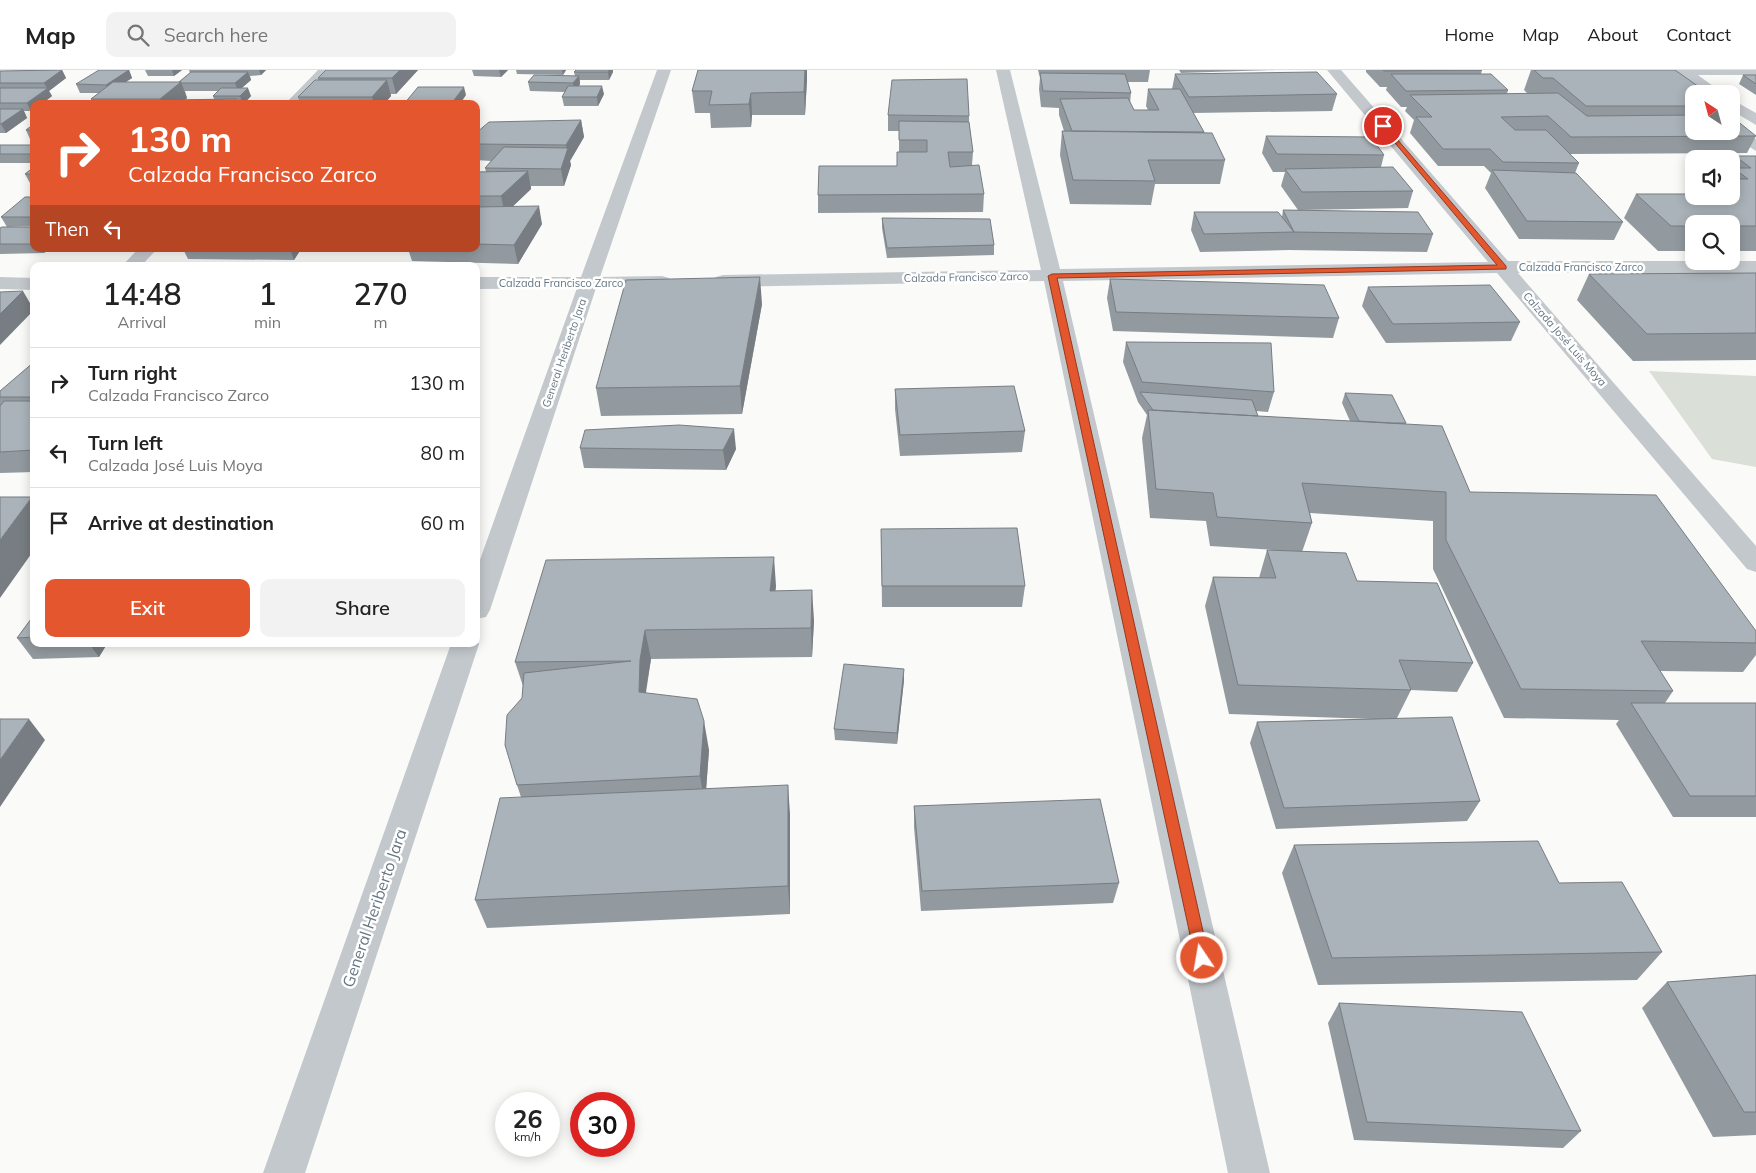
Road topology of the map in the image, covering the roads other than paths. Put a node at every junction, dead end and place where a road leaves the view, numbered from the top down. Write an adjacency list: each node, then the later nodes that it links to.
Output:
1 (326, 70): 8 (street)
2 (664, 70): 22 (street, General Heriberto Jara)
3 (1003, 70): 17 (street)
4 (1334, 70): 16 (street, Calzada José Luis Moya)
5 (1683, 70): 6 (street); 7 (street)
6 (1756, 71)
7 (1704, 85)
8 (296, 100)
9 (1740, 109): 10 (street)
10 (1756, 120)
11 (1740, 135): 12 (street)
12 (1756, 146)
13 (145, 252): 14 (street)
14 (135, 262)
15 (1756, 267): 16 (street, Calzada Francisco Zarco)
16 (1503, 268): 17 (street, Calzada Francisco Zarco); 24 (street, Calzada José Luis Moya)
17 (1052, 276): 18 (street, Calzada Francisco Zarco); 28 (street)
18 (706, 281)
19 (677, 282): 22 (street, Calzada Francisco Zarco)
20 (0, 283): 23 (street)
21 (480, 283): 22 (street, Calzada Francisco Zarco)
22 (588, 283): 25 (street, General Heriberto Jara)
23 (30, 284)
24 (1756, 563)
25 (480, 598)
26 (464, 647): 27 (street, General Heriberto Jara)
27 (284, 1173)
28 (1249, 1173)

